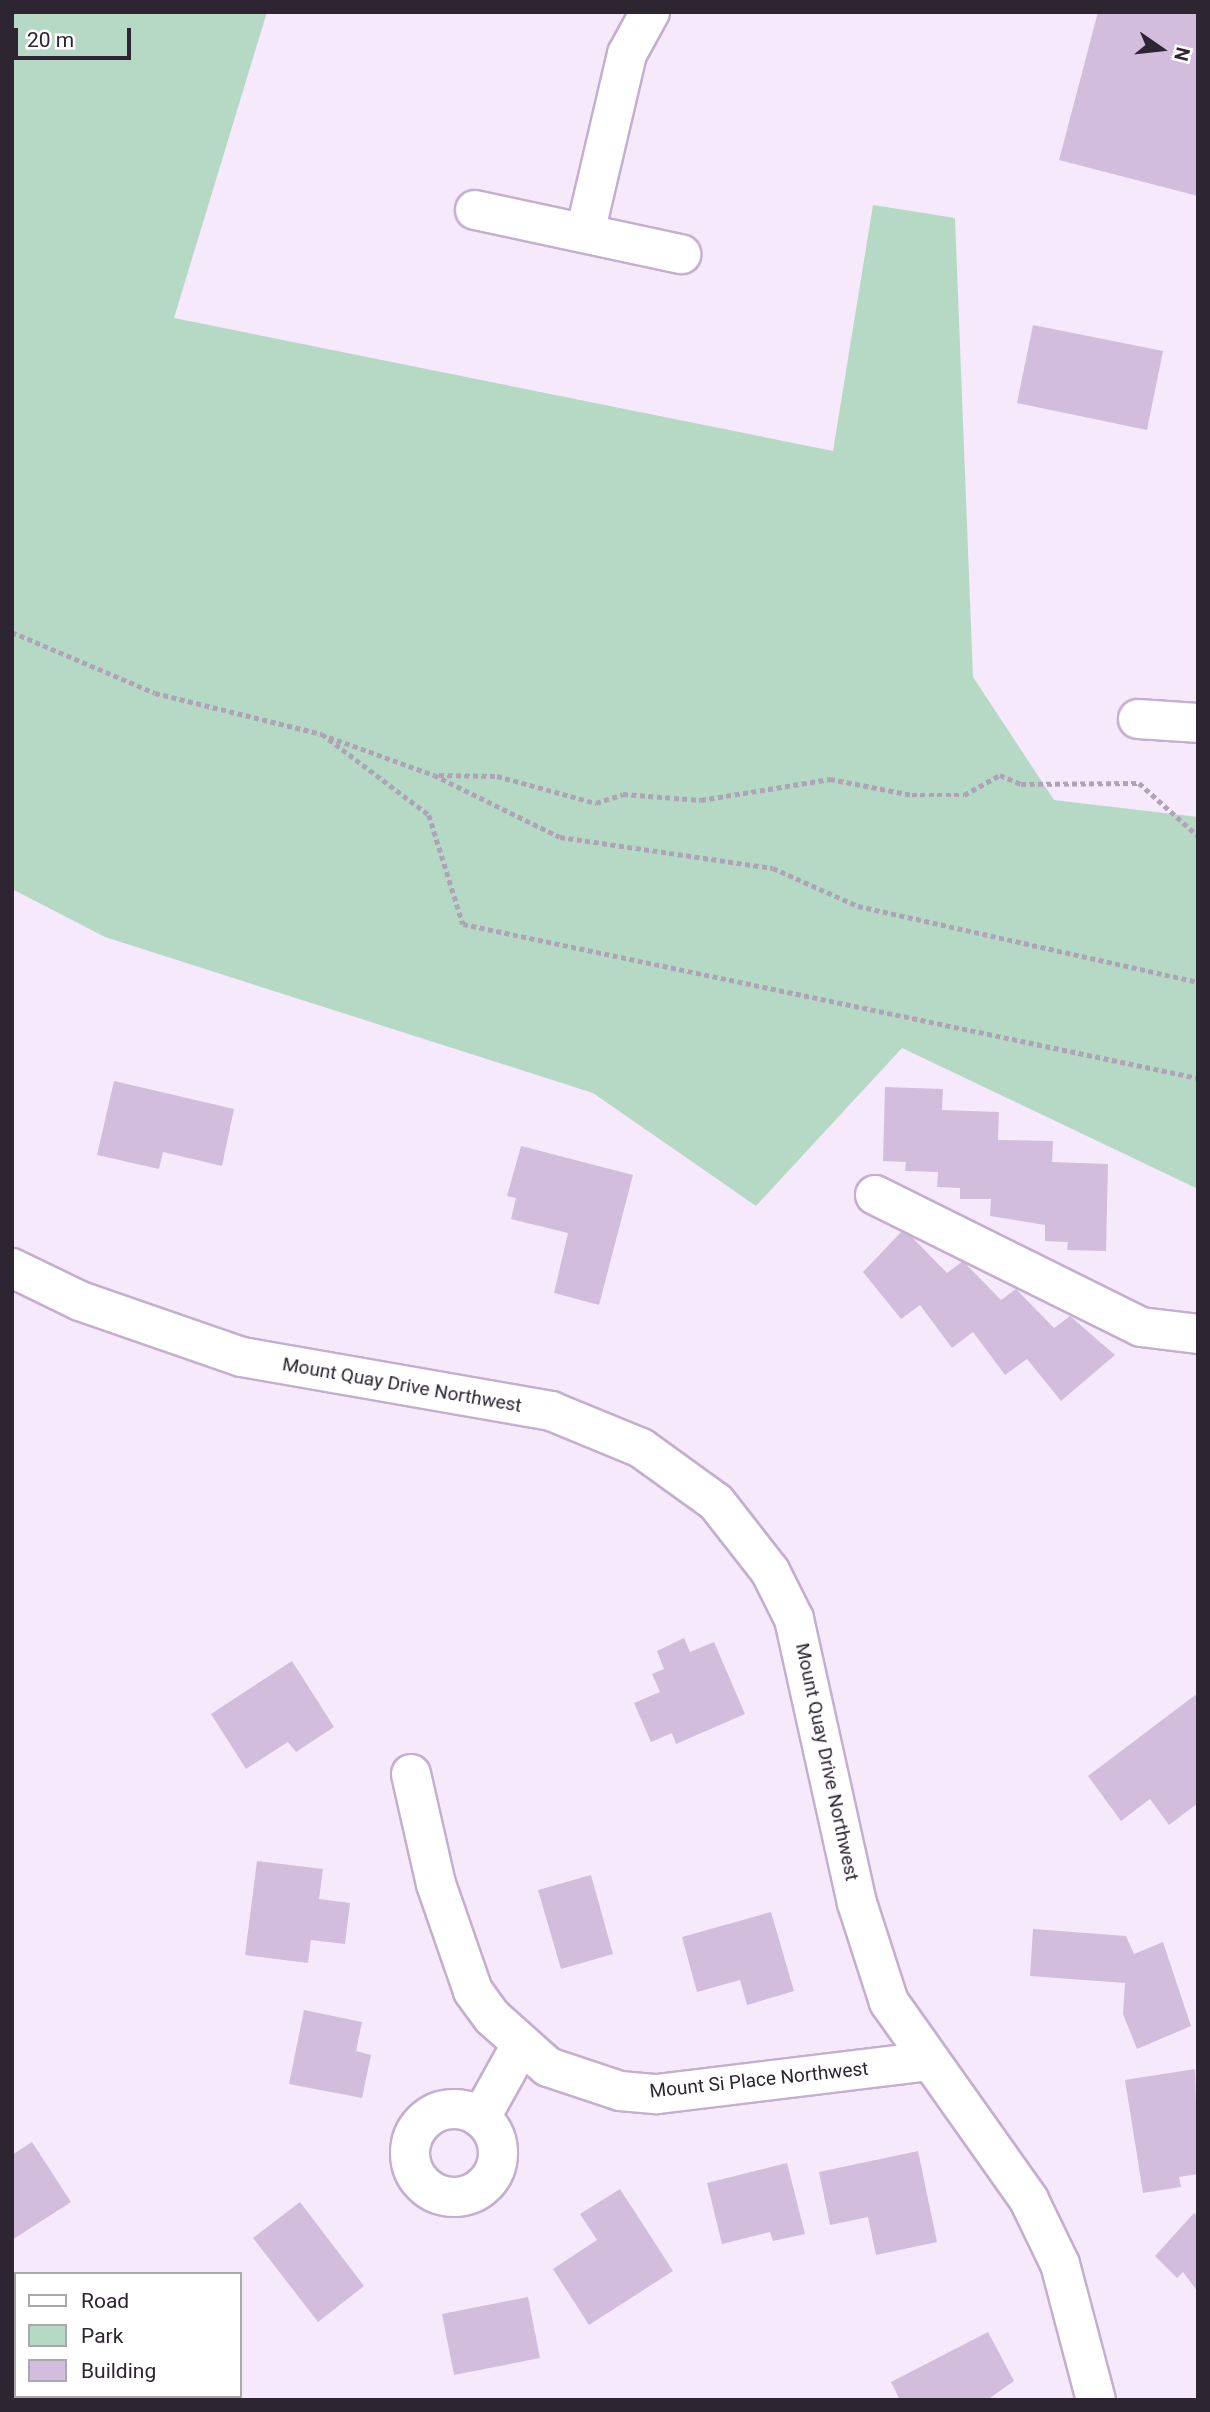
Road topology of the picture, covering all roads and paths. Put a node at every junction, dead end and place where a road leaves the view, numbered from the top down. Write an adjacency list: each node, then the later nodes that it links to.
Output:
1 (650, 12): 3 (street)
2 (475, 210): 3 (street)
3 (585, 233): 4 (street)
4 (681, 254)
5 (12, 632): 8 (path)
6 (1138, 719): 7 (street)
7 (1198, 723)
8 (322, 734): 9 (path); 12 (path)
9 (434, 775): 10 (path); 11 (path)
10 (1198, 836)
11 (1198, 982)
12 (1198, 1078)
13 (875, 1195): 15 (street)
14 (12, 1268): 18 (street, Mount Quay Drive Northwest)
15 (1198, 1334)
16 (411, 1774): 17 (street, Mount Si Place Northwest)
17 (521, 2045): 18 (street, Mount Si Place Northwest); 19 (street)
18 (928, 2061): 20 (street, Mount Quay Drive Northwest)
19 (481, 2117)
20 (1096, 2400)

